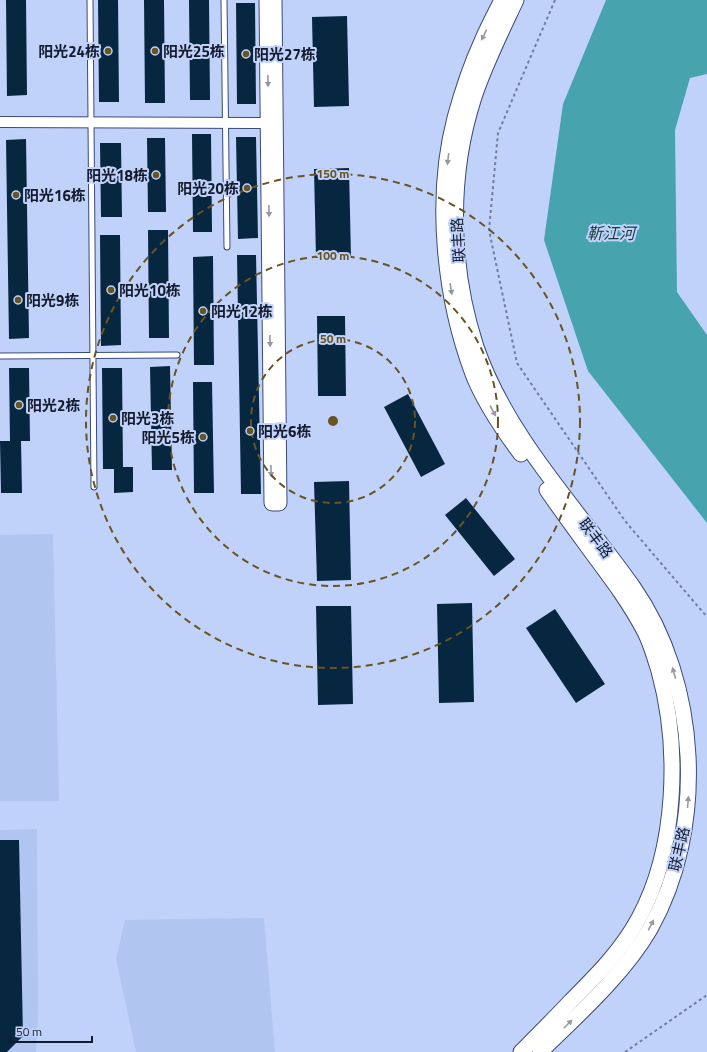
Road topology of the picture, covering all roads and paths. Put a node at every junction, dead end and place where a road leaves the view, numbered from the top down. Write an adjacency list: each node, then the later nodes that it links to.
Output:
1 (90, 0): 9 (lane)
2 (224, 0): 10 (lane)
3 (267, 0): 11 (main road, one-way to 11)
4 (274, 0): 11 (main road)
5 (502, 0): 19 (main road, 联丰路, one-way to 19)
6 (516, 0): 20 (main road, 联丰路, one-way to 6)
7 (555, 0): 17 (path)
8 (0, 122): 9 (street)
9 (92, 122): 10 (street); 15 (lane)
10 (226, 122): 11 (street); 12 (lane)
11 (272, 123): 11 (main road, one-way to 11)
12 (226, 247)
13 (177, 355): 15 (lane)
14 (0, 356): 15 (lane)
15 (93, 356): 16 (lane)
16 (94, 487)
17 (707, 617)
18 (707, 995): 21 (path)
19 (521, 1052)
20 (540, 1052)
21 (625, 1052)

